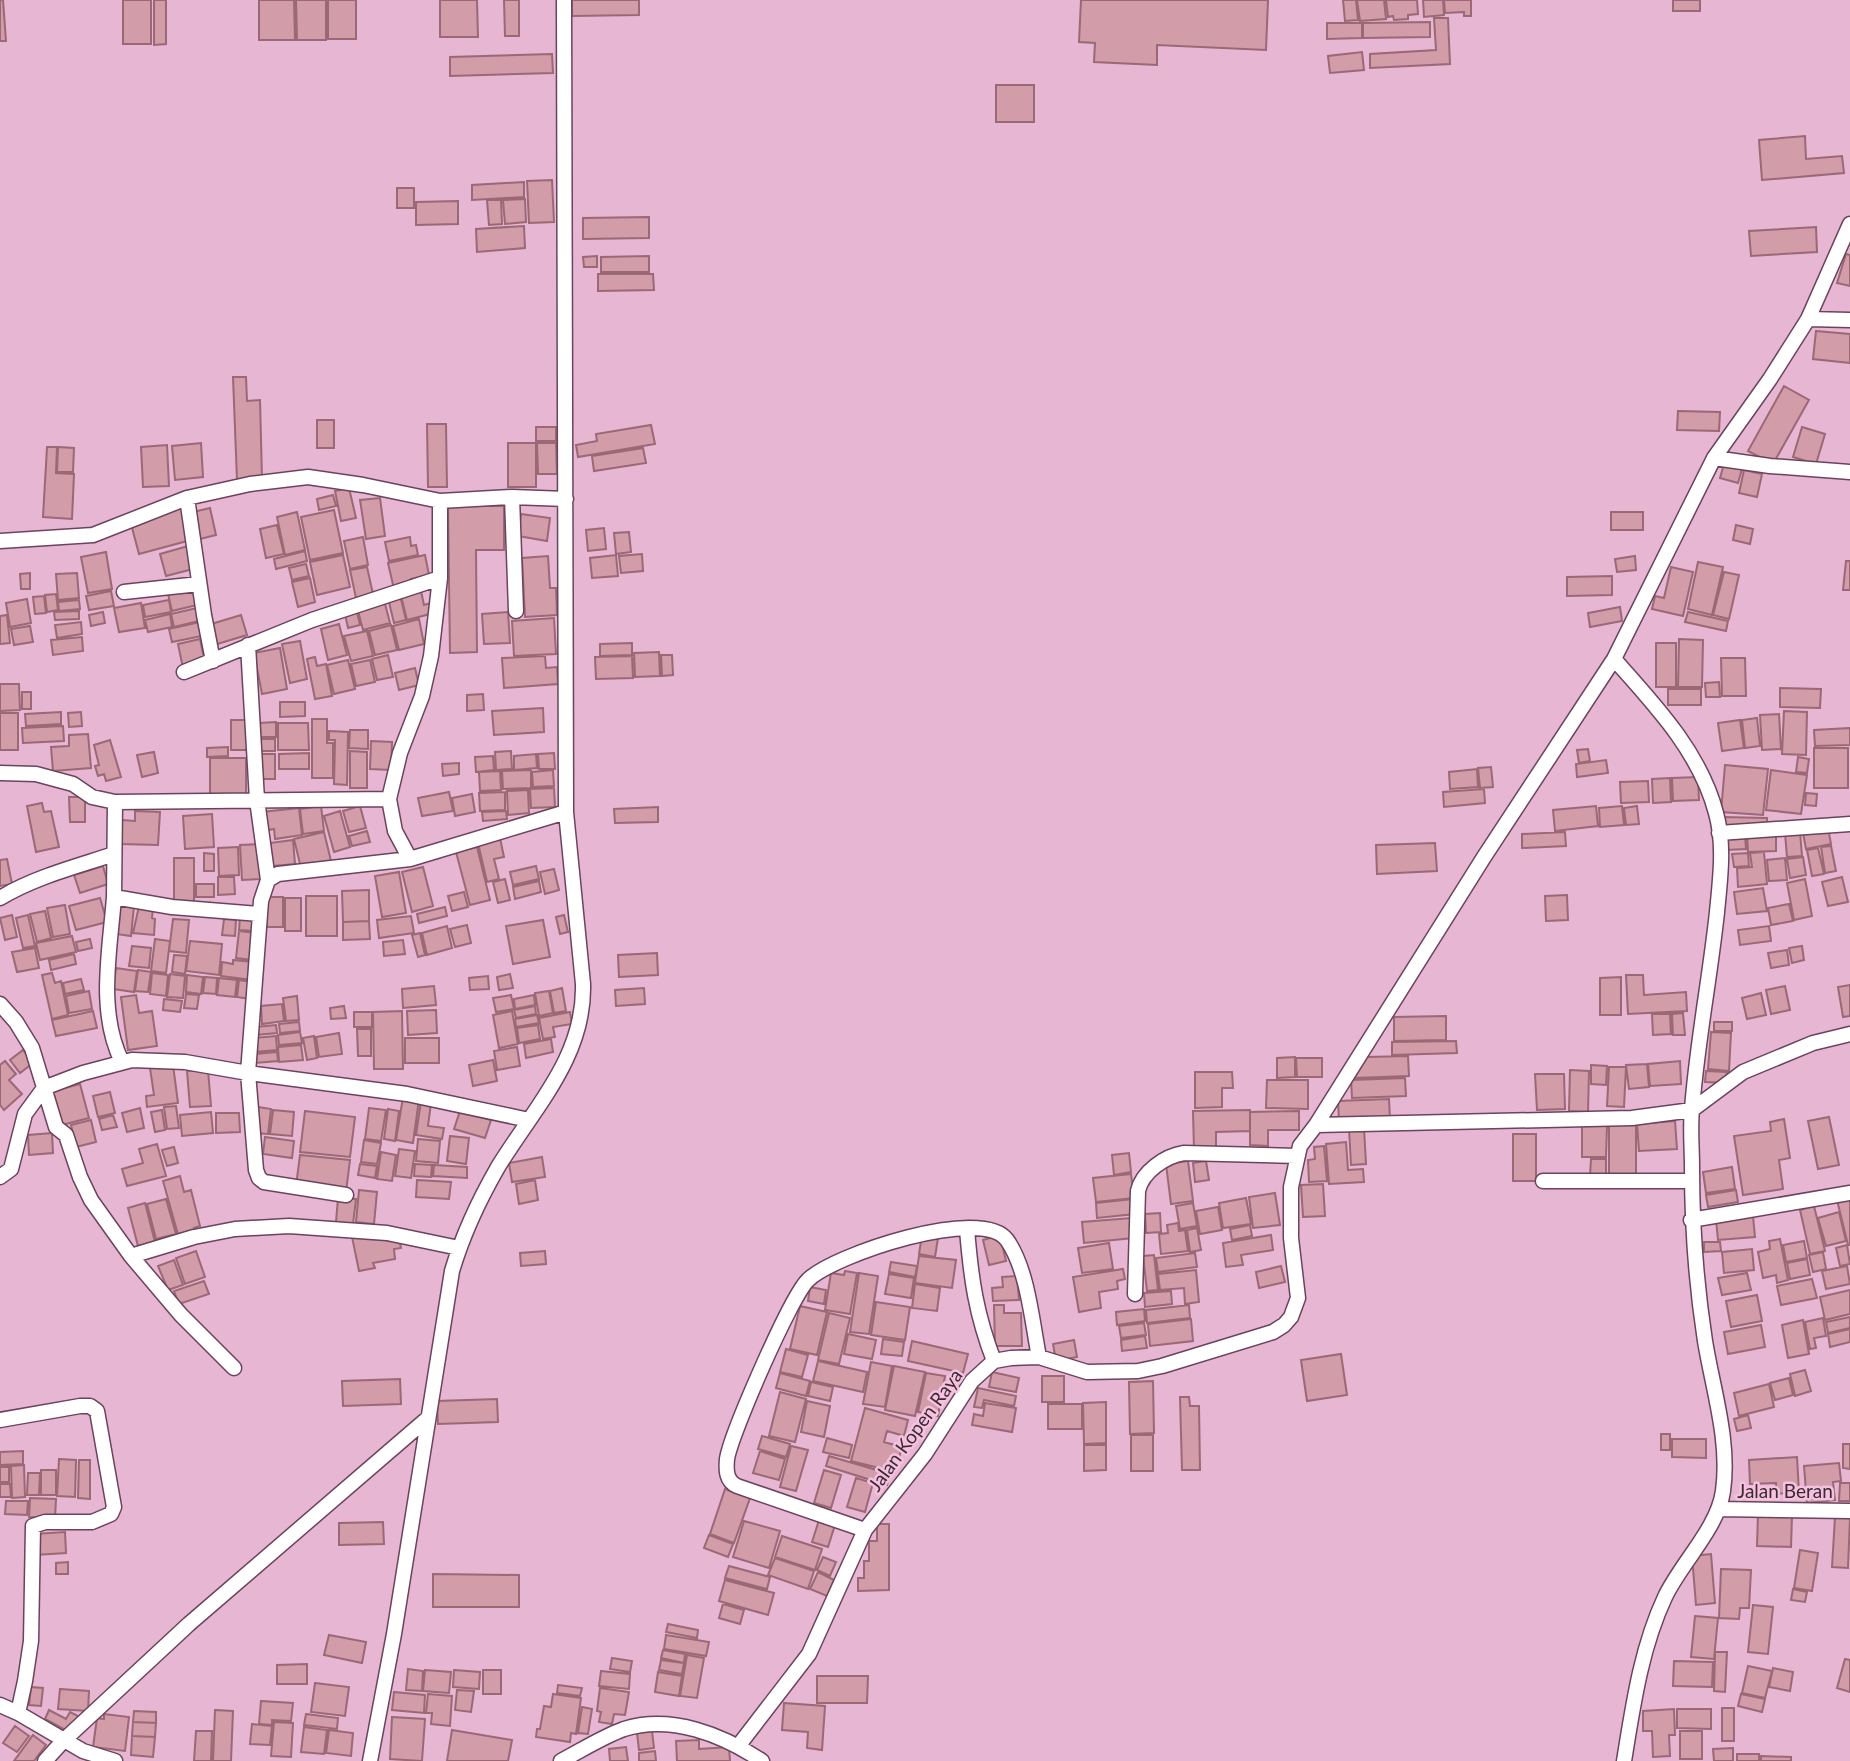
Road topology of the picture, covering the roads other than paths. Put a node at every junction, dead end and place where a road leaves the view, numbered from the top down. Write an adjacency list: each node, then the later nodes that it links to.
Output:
1 (564, 0): 9 (street)
2 (1850, 224): 3 (street)
3 (1808, 318): 4 (street); 5 (street)
4 (1850, 320)
5 (1714, 458): 6 (street); 17 (street)
6 (1850, 472)
7 (512, 497): 9 (street); 10 (street); 15 (street)
8 (187, 498): 10 (street); 11 (street); 13 (street)
9 (566, 499): 24 (street)
10 (440, 500): 12 (street)
11 (0, 541)
12 (440, 578): 16 (street); 21 (street)
13 (200, 584): 14 (street); 18 (street)
14 (124, 592)
15 (516, 611)
16 (248, 645): 18 (street); 22 (street)
17 (1614, 659): 26 (street); 40 (street)
18 (213, 661): 19 (street)
19 (184, 671)
20 (0, 773): 23 (street)
21 (389, 799): 22 (street); 28 (street)
22 (257, 800): 23 (street); 29 (street)
23 (115, 802): 27 (street)
24 (566, 811): 28 (street); 39 (street)
25 (1850, 824): 26 (street)
26 (1720, 833): 38 (street)
27 (114, 854): 30 (street); 31 (street)
28 (410, 859): 29 (street)
29 (268, 880): 32 (street)
30 (114, 897): 32 (street); 35 (street)
31 (0, 898)
32 (258, 914): 36 (street)
33 (0, 1004): 37 (street)
34 (1850, 1034): 38 (street)
35 (122, 1062): 36 (street); 37 (street)
36 (248, 1073): 39 (street); 46 (street)
37 (44, 1088): 42 (street); 50 (street)
38 (1692, 1110): 40 (street); 44 (street)
39 (529, 1120): 49 (street)
40 (1316, 1125): 41 (street)
41 (1297, 1156): 51 (street); 52 (street)
42 (0, 1177)
43 (1543, 1181): 44 (street)
44 (1692, 1181): 47 (street)
45 (1850, 1194): 47 (street)
46 (346, 1195)
47 (1691, 1220): 57 (street)
48 (967, 1229): 52 (street); 53 (street); 59 (street)
49 (459, 1248): 50 (street); 55 (street)
50 (131, 1256): 54 (street)
51 (1135, 1294)
52 (1039, 1357): 53 (street)
53 (994, 1361): 59 (street, Jalan Kopen Raya)
54 (234, 1368)
55 (428, 1418): 62 (street); 67 (street)
56 (0, 1420): 61 (street)
57 (1720, 1509): 58 (street, Jalan Beran); 70 (street)
58 (1850, 1511)
59 (864, 1530): 63 (street, Jalan Kopen Raya)
60 (0, 1705): 61 (street)
61 (18, 1713): 62 (street)
62 (63, 1741): 65 (street); 66 (street)
63 (739, 1745): 64 (street); 69 (street)
64 (576, 1757): 68 (street)
65 (45, 1761)
66 (115, 1761)
67 (370, 1761)
68 (561, 1761)
69 (762, 1761)
70 (1624, 1761)

